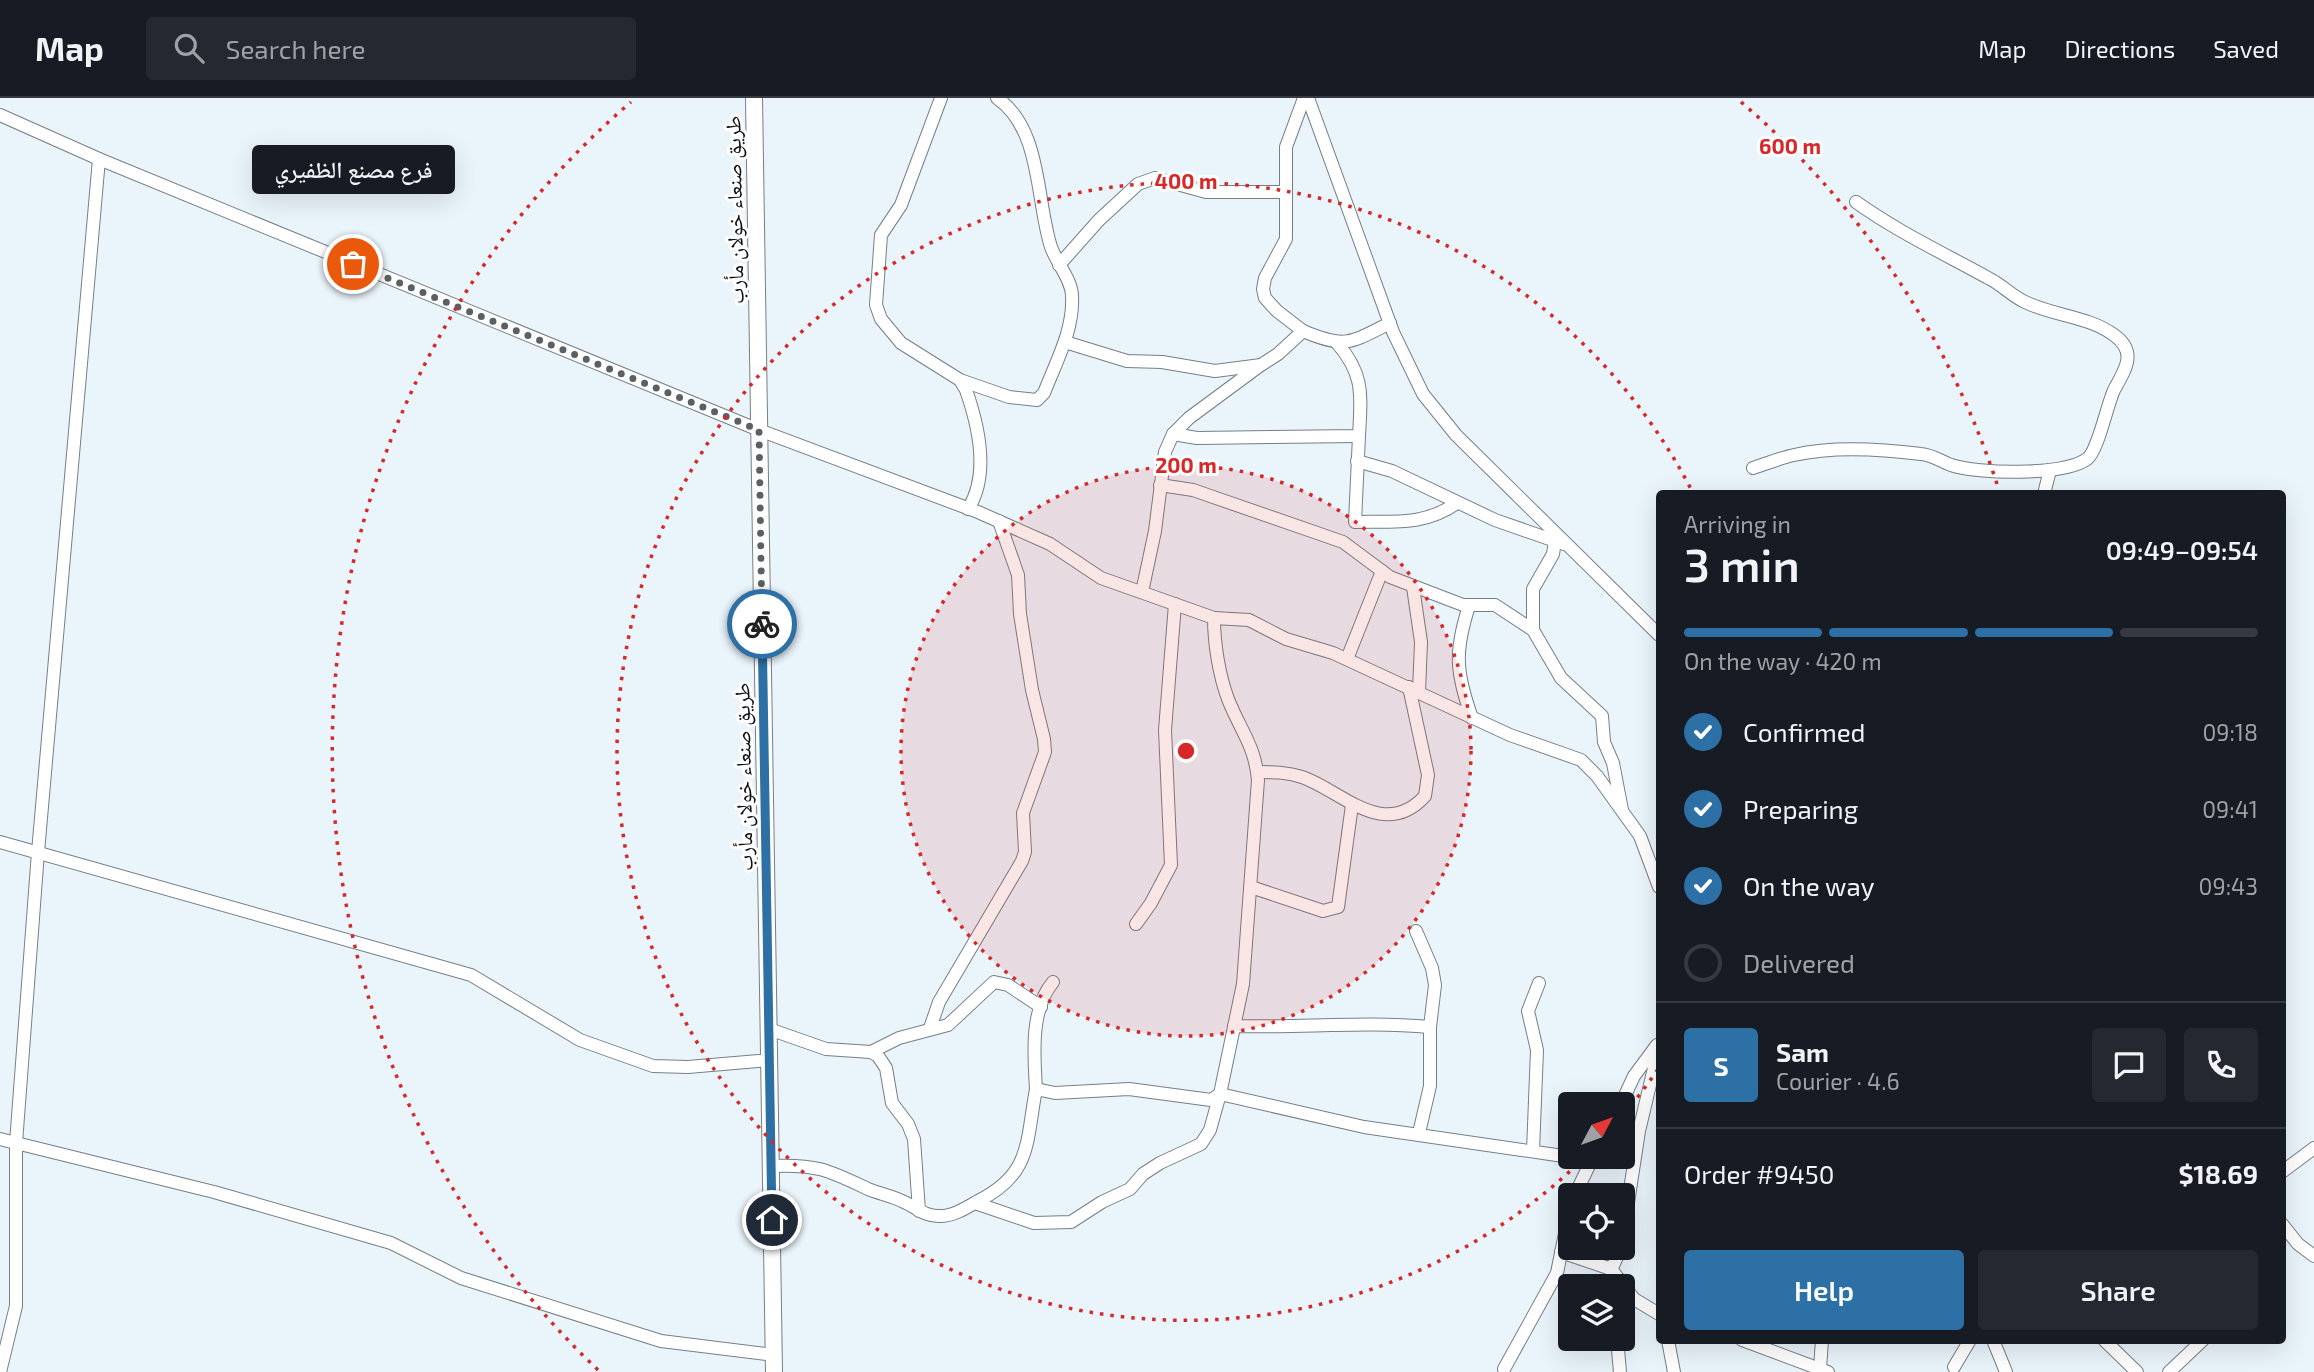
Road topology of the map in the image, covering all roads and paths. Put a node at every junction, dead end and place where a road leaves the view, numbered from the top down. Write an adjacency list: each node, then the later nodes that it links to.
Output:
1 (754, 98): 16 (main road, طريق صنعاء خولان مأرب)
2 (942, 98): 15 (street)
3 (997, 98): 9 (street)
4 (1306, 98): 7 (street); 10 (street)
5 (0, 115): 6 (street)
6 (99, 159): 16 (street); 46 (street)
7 (1285, 192): 9 (street); 11 (street)
8 (1856, 202): 21 (street)
9 (1059, 265): 12 (street)
10 (1390, 323): 13 (street); 30 (street)
11 (1303, 331): 13 (street); 14 (street)
12 (1065, 342): 14 (street); 15 (street)
13 (1337, 343): 18 (street)
14 (1261, 365): 17 (street)
15 (960, 380): 25 (street)
16 (759, 430): 25 (street); 57 (main road, طريق صنعاء خولان مأرب)
17 (1173, 434): 18 (street); 22 (street)
18 (1359, 436): 19 (street)
19 (1357, 461): 24 (street); 27 (street)
20 (1753, 468): 21 (street)
21 (2050, 470): 23 (street)
22 (1160, 485): 29 (street); 33 (street)
23 (2045, 490)
24 (1457, 503): 27 (street); 28 (street)
25 (968, 509): 26 (street)
26 (999, 521): 33 (street); 56 (street)
27 (1354, 522): 29 (street)
28 (1555, 541): 30 (street); 37 (street)
29 (1343, 542): 31 (street)
30 (1568, 545): 38 (street)
31 (1382, 571): 32 (street); 39 (street)
32 (1413, 587): 35 (street); 40 (street)
33 (1142, 592): 34 (street)
34 (1175, 604): 36 (street); 49 (street)
35 (1469, 606): 37 (street); 41 (street)
36 (1214, 618): 39 (street); 42 (street)
37 (1532, 630): 44 (street)
38 (1656, 632)
39 (1347, 659): 40 (street)
40 (1414, 690): 41 (street); 43 (street)
41 (1472, 718): 44 (street)
42 (1258, 772): 43 (street); 48 (street)
43 (1352, 805): 48 (street)
44 (1622, 810): 47 (street)
45 (0, 842): 46 (street)
46 (38, 852): 60 (street); 68 (street)
47 (1656, 879)
48 (1251, 887): 54 (street)
49 (1136, 924)
50 (1416, 931): 55 (street)
51 (1053, 982): 53 (street)
52 (1538, 983): 70 (street)
53 (1041, 1007): 56 (street); 62 (street)
54 (1234, 1026): 55 (street); 64 (street)
55 (1430, 1027): 66 (street)
56 (930, 1028): 59 (street)
57 (769, 1029): 59 (street); 60 (main road, طريق صنعاء خولان مأرب)
58 (1656, 1049): 63 (street)
59 (871, 1052): 76 (street)
60 (769, 1060): 72 (main road, طريق صنعاء خولان مأرب)
61 (1656, 1074): 65 (street)
62 (1036, 1089): 64 (street); 75 (street)
63 (1627, 1092)
64 (1220, 1094): 66 (street); 75 (street)
65 (1654, 1094): 74 (street)
66 (1419, 1133): 70 (street)
67 (0, 1139): 68 (street)
68 (16, 1143): 93 (street); 97 (street)
69 (2314, 1149): 73 (street)
70 (1533, 1151): 71 (street)
71 (1558, 1155)
72 (771, 1166): 76 (street); 93 (main road, طريق صنعاء خولان مأرب)
73 (2286, 1169)
74 (1635, 1183)
75 (975, 1203): 76 (street)
76 (919, 1211)
77 (2286, 1229): 78 (street)
78 (2314, 1256)
79 (1559, 1260): 95 (street)
80 (1583, 1260): 82 (street)
81 (1616, 1260): 82 (street)
82 (1611, 1270): 83 (street); 84 (street)
83 (1612, 1274)
84 (1656, 1312)
85 (1669, 1344): 100 (street)
86 (1753, 1344): 96 (street)
87 (1822, 1344): 96 (street)
88 (1968, 1344): 94 (street)
89 (1995, 1344): 101 (street)
90 (2109, 1344): 102 (street)
91 (2199, 1344): 103 (street)
92 (1619, 1351): 99 (street)
93 (774, 1355): 98 (main road, طريق صنعاء خولان مأرب)
94 (1954, 1367)
95 (1503, 1369)
96 (1824, 1370)
97 (0, 1372)
98 (774, 1372)
99 (1620, 1372)
100 (1674, 1372)
101 (2006, 1372)
102 (2137, 1372)
103 (2169, 1372)

